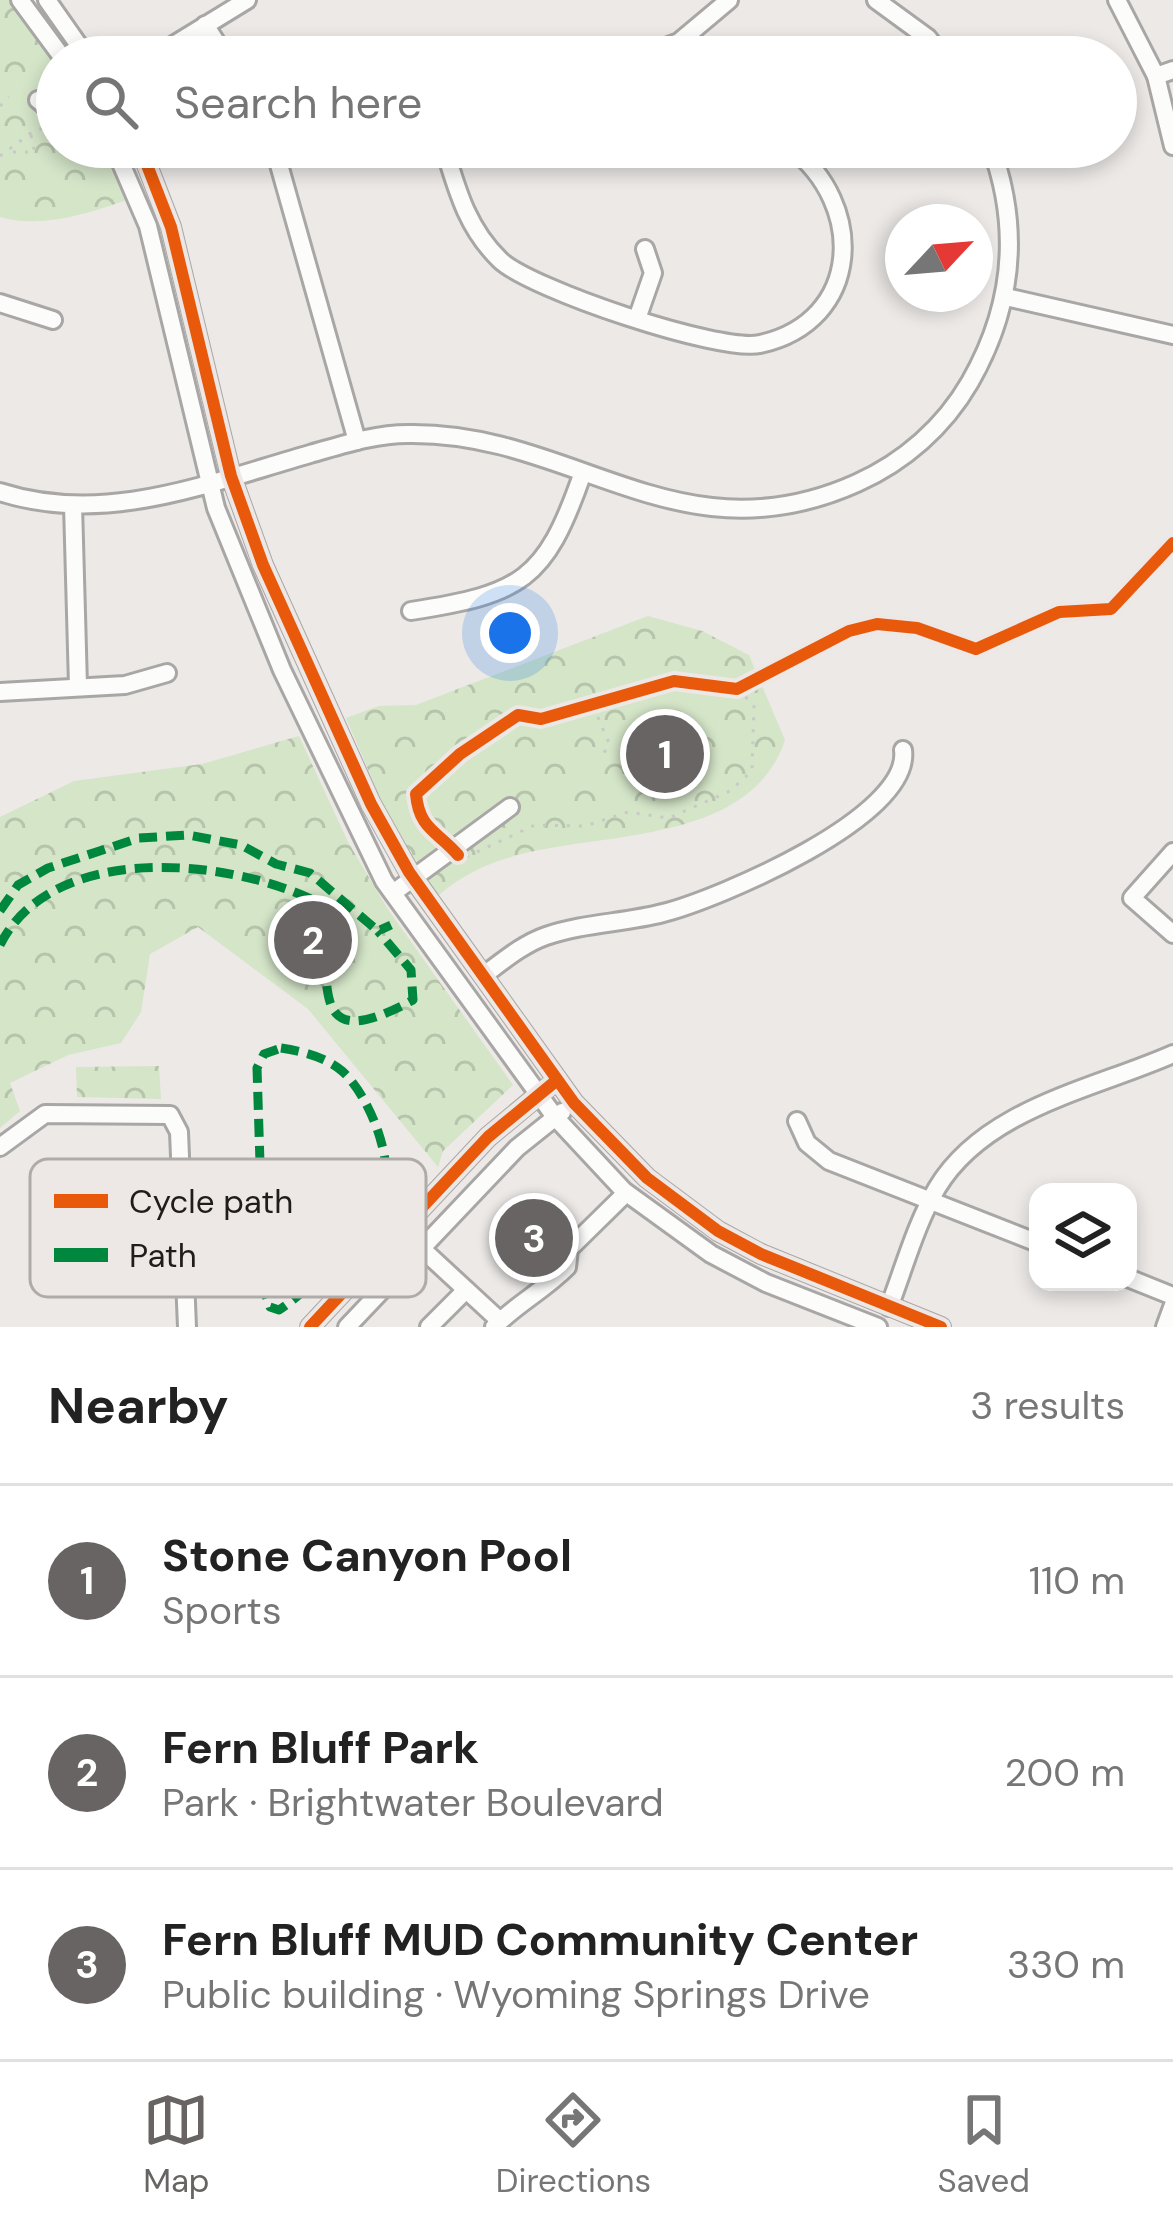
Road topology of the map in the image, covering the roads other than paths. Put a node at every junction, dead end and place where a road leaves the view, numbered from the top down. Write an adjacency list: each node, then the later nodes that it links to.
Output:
1 (20, 0): 8 (street)
2 (47, 0): 9 (street)
3 (247, 0): 7 (street)
4 (729, 0): 12 (street)
5 (875, 0): 13 (street)
6 (1117, 0): 14 (street)
7 (205, 25): 10 (street); 11 (street)
8 (47, 36)
9 (72, 36)
10 (187, 36)
11 (212, 36)
12 (696, 36)
13 (925, 36)
14 (1164, 73): 15 (street)
15 (1173, 146)
16 (124, 168): 31 (street)
17 (148, 168): 30 (street)
18 (281, 168): 28 (street)
19 (451, 168): 25 (street)
20 (810, 168): 25 (street)
21 (997, 168): 23 (street)
22 (645, 249): 25 (street)
23 (1006, 297): 27 (street); 29 (street)
24 (0, 303): 26 (street)
25 (638, 316)
26 (53, 320)
27 (1173, 335)
28 (357, 441): 29 (street); 30 (street)
29 (582, 475): 34 (street)
30 (231, 476): 31 (street); 41 (street)
31 (210, 483): 33 (street); 42 (street)
32 (0, 492): 33 (street)
33 (73, 506): 36 (street)
34 (411, 611)
35 (167, 673): 36 (street)
36 (78, 686): 37 (street)
37 (0, 692)
38 (903, 750): 44 (street)
39 (510, 806): 41 (street)
40 (1173, 852): 43 (street)
41 (413, 878): 42 (street); 44 (street)
42 (393, 893): 47 (street)
43 (1173, 934)
44 (484, 975): 46 (street)
45 (1173, 1054): 55 (street)
46 (557, 1080): 47 (street); 48 (street)
47 (539, 1094): 49 (street); 54 (street)
48 (574, 1103): 49 (street); 66 (street)
49 (555, 1118): 53 (street); 57 (street)
50 (797, 1121): 55 (street)
51 (0, 1148): 52 (street)
52 (180, 1159)
53 (626, 1193): 67 (street); 72 (street)
54 (426, 1201)
55 (930, 1201): 56 (street); 66 (street)
56 (1029, 1240)
57 (426, 1243)
58 (426, 1253): 60 (street)
59 (1137, 1282): 61 (street)
60 (466, 1290): 67 (street); 71 (street)
61 (1173, 1296)
62 (186, 1297): 68 (street)
63 (336, 1297): 69 (street)
64 (374, 1297): 70 (street)
65 (1173, 1305): 74 (street)
66 (889, 1307): 73 (street)
67 (497, 1324)
68 (187, 1327)
69 (310, 1327)
70 (346, 1327)
71 (429, 1327)
72 (878, 1327)
73 (941, 1327)
74 (1165, 1327)

